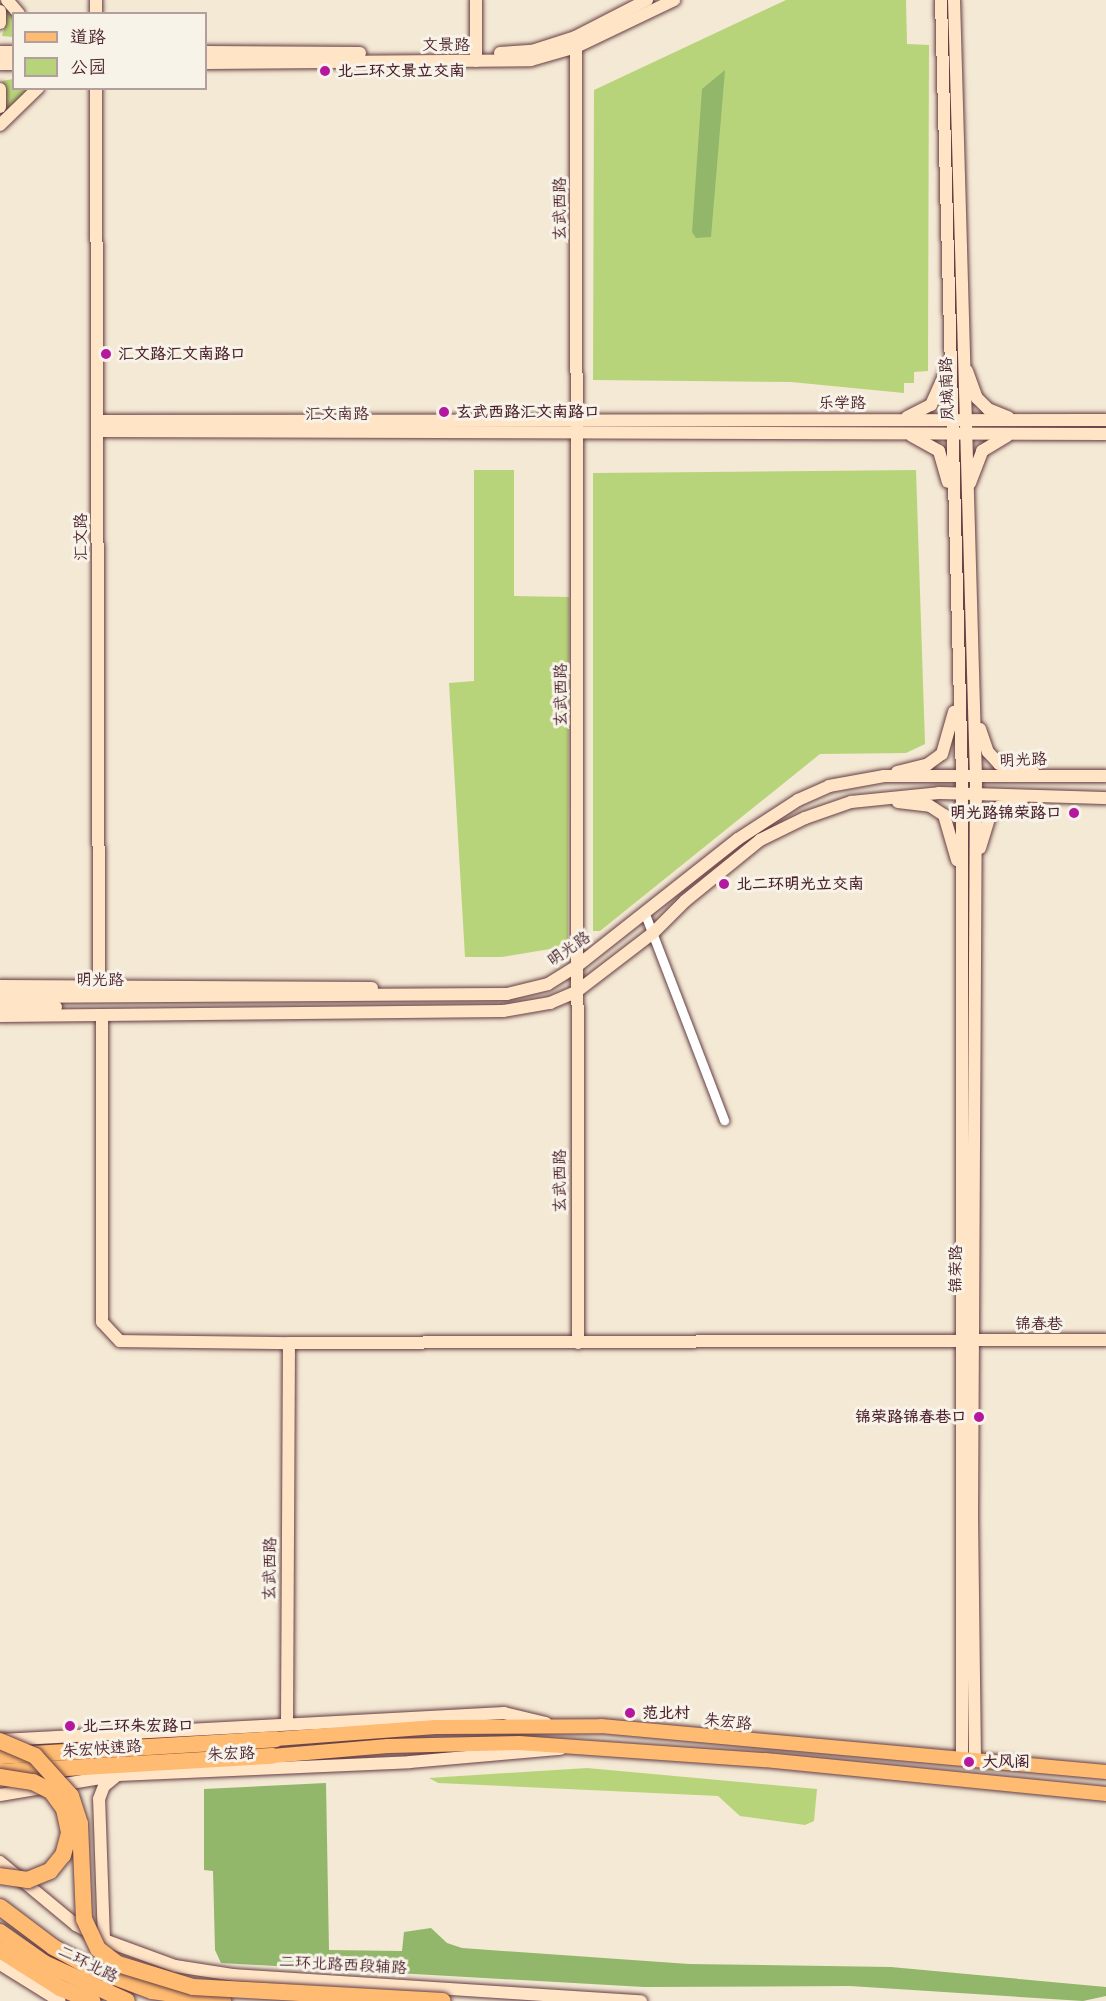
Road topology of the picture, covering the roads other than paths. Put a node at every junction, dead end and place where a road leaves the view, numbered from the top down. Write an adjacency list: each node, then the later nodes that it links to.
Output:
1 (7, 0): 8 (street)
2 (476, 0): 12 (street)
3 (647, 0): 12 (street, 文景路)
4 (675, 0): 10 (street, 文景路)
5 (941, 0): 19 (street, 凤城南路)
6 (954, 0): 19 (street, 凤城南路)
7 (0, 11): 9 (street)
8 (17, 12)
9 (0, 23)
10 (576, 47): 12 (street, 文景路); 25 (street, 玄武西路)
11 (207, 52): 12 (street, 文景路)
12 (476, 58): 13 (street, 文景路)
13 (207, 63)
14 (0, 89): 17 (street)
15 (36, 90): 18 (street)
16 (96, 90): 24 (street, 汇文路)
17 (0, 107)
18 (0, 125)
19 (957, 356): 20 (street); 21 (street, 凤城南路); 22 (street)
20 (896, 420): 21 (street, 乐学路); 25 (street, 乐学路)
21 (958, 420): 22 (street, 乐学路); 27 (street, 凤城南路)
22 (1018, 420): 23 (street, 乐学路)
23 (1106, 420)
24 (97, 426): 25 (street, 汇文南路); 47 (street, 汇文路)
25 (577, 426): 26 (street, 乐学路); 45 (street, 玄武西路)
26 (896, 434): 27 (street, 乐学路); 30 (street)
27 (959, 434): 28 (street, 乐学路); 30 (street, 凤城南路)
28 (1018, 434): 29 (street, 乐学路); 30 (street)
29 (1106, 434)
30 (961, 505): 31 (street, 凤城南路); 32 (street, 凤城南路)
31 (959, 669): 34 (street); 36 (street, 凤城南路)
32 (974, 700): 33 (street); 37 (street, 凤城南路)
33 (1055, 775): 35 (street, 明光路); 37 (street, 明光路)
34 (884, 776): 36 (street, 明光路); 43 (street, 明光路)
35 (1106, 776)
36 (962, 777): 37 (street, 明光路); 38 (street, 锦荣路)
37 (976, 777): 38 (street, 锦荣路)
38 (968, 793): 40 (street, 明光路); 41 (street, 明光路); 42 (street, 锦荣路)
39 (1106, 798): 40 (street, 明光路)
40 (1051, 799): 42 (street)
41 (873, 800): 42 (street); 44 (street, 明光路)
42 (968, 891): 58 (street, 锦荣路)
43 (645, 914): 44 (street); 45 (street, 明光路)
44 (653, 933): 48 (street, 明光路); 56 (street)
45 (577, 966): 48 (street, 玄武西路); 49 (street, 明光路)
46 (0, 986): 47 (street)
47 (99, 986): 49 (street)
48 (576, 992): 53 (street, 明光路); 60 (street, 玄武西路)
49 (412, 993): 51 (street, 明光路)
50 (0, 997): 51 (street, 明光路)
51 (329, 1001): 52 (street, 明光路); 53 (street, 明光路)
52 (0, 1007)
53 (403, 1010): 54 (street, 明光路)
54 (102, 1015): 55 (street, 明光路); 59 (street)
55 (0, 1016)
56 (724, 1120)
57 (1106, 1340): 58 (street, 锦春巷)
58 (967, 1341): 60 (street); 68 (street, 锦荣路)
59 (289, 1343): 60 (street); 61 (street, 玄武西路)
60 (578, 1343)
61 (287, 1723): 62 (street); 64 (street)
62 (550, 1725): 63 (main road, 朱宏路); 68 (main road, 朱宏路)
63 (275, 1739): 66 (highway, 朱宏快速路, bridge)
64 (0, 1740): 85 (highway, bridge)
65 (572, 1748): 67 (main road, 朱宏路); 71 (street, 朱宏路); 73 (main road, 朱宏路)
66 (0, 1756)
67 (273, 1756): 69 (highway, 朱宏快速路)
68 (969, 1760): 70 (main road, 朱宏路)
69 (0, 1772)
70 (1106, 1772)
71 (118, 1775): 74 (street, 朱宏路); 79 (street)
72 (0, 1777): 76 (highway, bridge)
73 (1106, 1794)
74 (0, 1795)
75 (0, 1862): 79 (street, 二环北路西段辅路)
76 (0, 1876)
77 (0, 1907): 84 (highway, 二环北路)
78 (0, 1932): 83 (highway, 二环北路)
79 (104, 1940): 86 (street, 二环北路西段辅路)
80 (0, 1960): 81 (street); 82 (highway)
81 (60, 2001)
82 (92, 2001)
83 (127, 2001)
84 (223, 2001)
85 (443, 2001)
86 (640, 2001)

